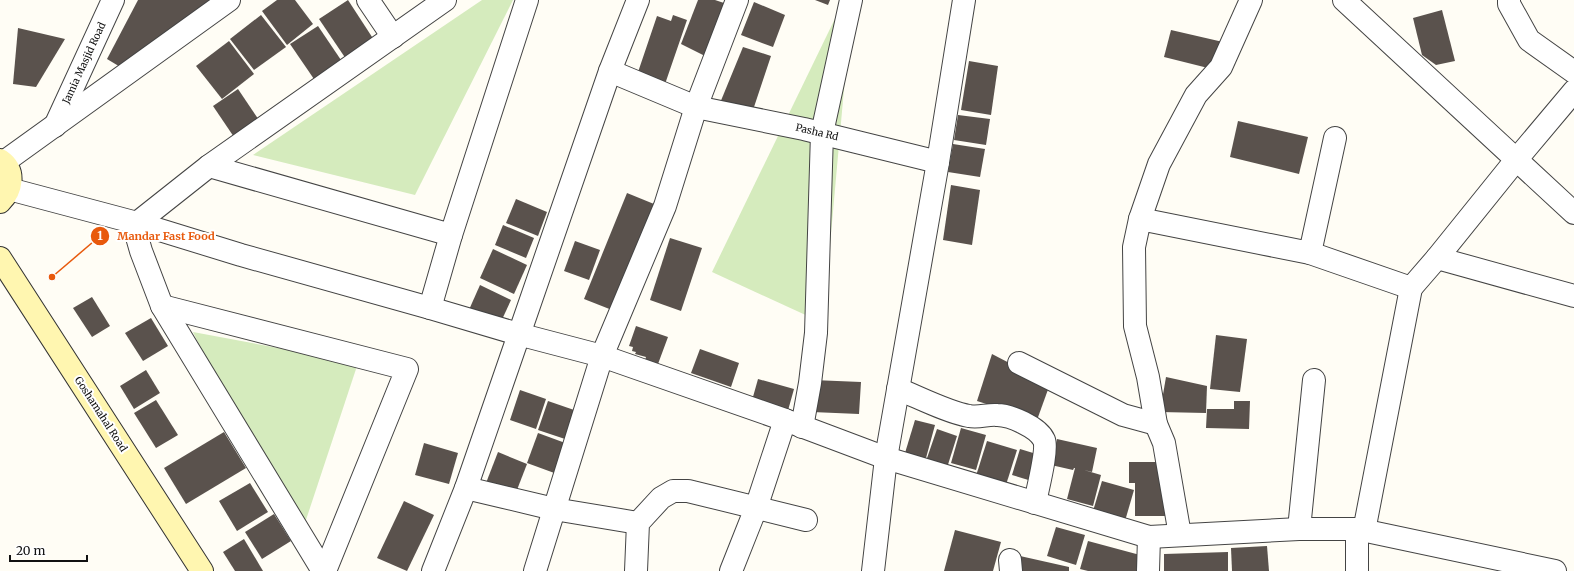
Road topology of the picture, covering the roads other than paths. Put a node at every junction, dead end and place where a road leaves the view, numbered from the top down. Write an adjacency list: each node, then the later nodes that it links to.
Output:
1 (112, 0): 18 (street, Jamia Masjid Road)
2 (229, 0): 18 (street)
3 (368, 0): 13 (street)
4 (445, 0): 13 (street)
5 (527, 0): 29 (street)
6 (638, 0): 14 (street)
7 (737, 0): 17 (street)
8 (851, 0): 19 (street)
9 (964, 0): 23 (street)
10 (1251, 0): 27 (street)
11 (1344, 0): 21 (street)
12 (1509, 0): 15 (street)
13 (393, 37): 24 (street)
14 (610, 71): 17 (street, Pasha Rd); 37 (street)
15 (1574, 72)
16 (1574, 91): 21 (street)
17 (696, 107): 19 (street, Pasha Rd); 38 (street)
18 (55, 126): 22 (street)
19 (822, 133): 23 (street, Pasha Rd); 42 (street)
20 (1335, 138): 30 (street)
21 (1516, 160): 26 (street); 32 (street)
22 (2, 161): 25 (main road)
23 (938, 162): 41 (street)
24 (209, 166): 28 (street); 29 (street)
25 (5, 196): 28 (street)
26 (1574, 213)
27 (1140, 220): 30 (street); 43 (street)
28 (137, 223): 35 (street); 36 (street)
29 (451, 235): 36 (street)
30 (1310, 253): 33 (street)
31 (0, 258): 55 (main road, Goshamahal Road)
32 (1437, 258): 33 (street); 34 (street)
33 (1411, 288): 52 (street)
34 (1574, 296)
35 (162, 306): 56 (street); 56 (street)
36 (430, 308): 37 (street)
37 (518, 334): 38 (street); 45 (street)
38 (602, 356): 42 (street); 48 (street)
39 (1019, 363): 43 (street)
40 (1314, 380): 51 (street)
41 (898, 389): 44 (street); 46 (street)
42 (794, 423): 44 (street); 47 (street)
43 (1156, 424): 53 (street)
44 (886, 458): 46 (street); 61 (street)
45 (466, 488): 48 (street); 57 (street)
46 (1035, 503): 54 (street)
47 (756, 508): 49 (street); 50 (street); 60 (street)
48 (554, 509): 50 (street); 58 (street)
49 (806, 520)
50 (638, 523): 59 (street)
51 (1299, 530): 52 (street); 53 (street)
52 (1360, 530): 63 (street); 64 (street)
53 (1180, 535): 54 (street)
54 (1149, 537): 62 (street)
55 (202, 571)
56 (324, 571)
57 (433, 571)
58 (535, 571)
59 (636, 571)
60 (730, 571)
61 (873, 571)
62 (1148, 571)
63 (1357, 571)
64 (1555, 571)

